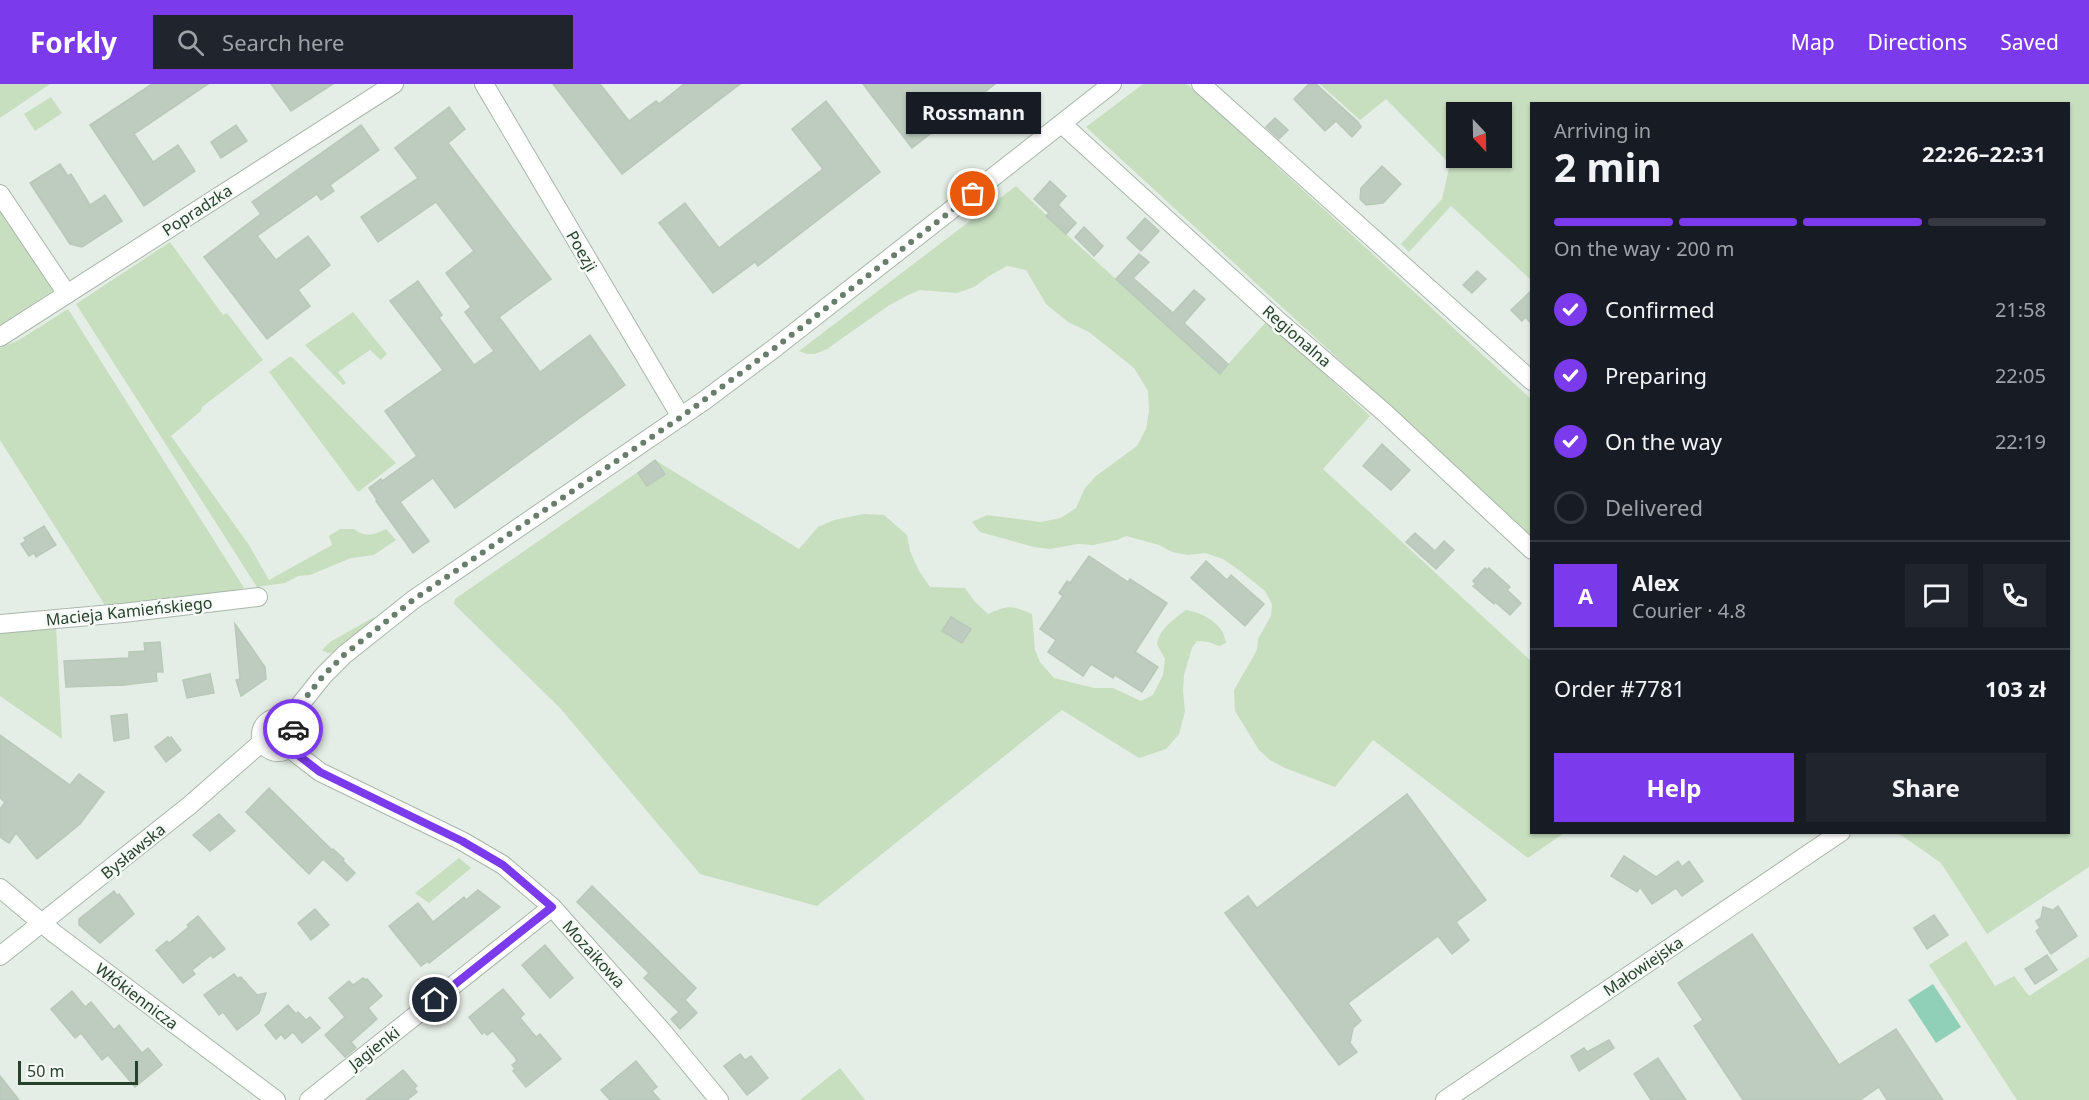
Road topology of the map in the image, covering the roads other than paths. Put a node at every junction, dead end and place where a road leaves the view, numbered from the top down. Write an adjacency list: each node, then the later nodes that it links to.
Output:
1 (394, 84): 7 (street, Popradzka)
2 (484, 84): 10 (street, Poezji)
3 (1112, 84): 5 (street)
4 (1201, 84): 9 (street)
5 (1062, 124): 10 (street); 11 (street, Regionalna)
6 (0, 194): 7 (street)
7 (67, 294): 8 (street, Popradzka)
8 (0, 337)
9 (1530, 379)
10 (681, 417): 14 (street)
11 (1530, 548)
12 (258, 597): 13 (street, Macieja Kamieńskiego)
13 (0, 624)
14 (287, 721): 15 (street); 16 (street)
15 (262, 742): 16 (street); 20 (street, Bysławska)
16 (289, 748): 19 (street, Mozaikowa)
17 (1838, 834): 25 (street, Małowiejska)
18 (0, 888): 20 (street, Włókiennicza)
19 (552, 907): 23 (street, Jagienki); 24 (street, Mozaikowa)
20 (41, 923): 21 (street, Bysławska); 22 (street, Włókiennicza)
21 (0, 956)
22 (276, 1100)
23 (309, 1100)
24 (719, 1100)
25 (1445, 1100)

